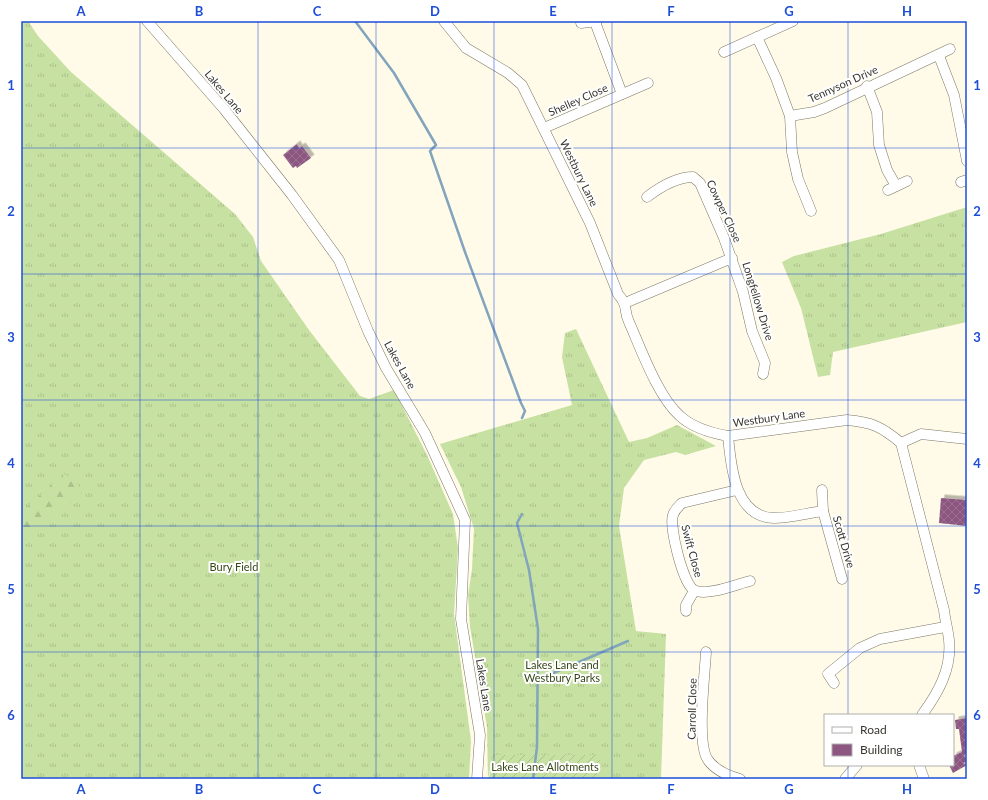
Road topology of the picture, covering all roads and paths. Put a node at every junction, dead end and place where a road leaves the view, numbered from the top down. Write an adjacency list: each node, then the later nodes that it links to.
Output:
1 (147, 21): 39 (street, Lakes Lane)
2 (444, 21): 14 (street, Westbury Lane)
3 (596, 21): 5 (street, Shelley Close); 12 (street, Shelley Close)
4 (793, 21): 6 (street)
5 (581, 23)
6 (757, 37): 8 (street); 13 (street)
7 (950, 49): 9 (street, Tennyson Drive)
8 (724, 52)
9 (939, 56): 11 (street, Tennyson Drive); 15 (street)
10 (648, 83): 12 (street, Shelley Close)
11 (867, 86): 13 (street, Tennyson Drive); 16 (street)
12 (622, 94): 14 (street, Shelley Close)
13 (790, 116): 18 (street)
14 (544, 128): 20 (street, Westbury Lane)
15 (967, 162)
16 (907, 181)
17 (648, 197): 19 (street, Cowper Close)
18 (805, 206)
19 (732, 258): 20 (street); 21 (street, Longfellow Drive)
20 (625, 303): 22 (street, Westbury Lane)
21 (763, 374)
22 (728, 436): 24 (street, Westbury Lane); 25 (street, Scott Drive)
23 (967, 439): 24 (street)
24 (901, 443): 32 (street)
25 (737, 490): 27 (street, Scott Drive); 30 (street, Swift Close)
26 (822, 490): 27 (street, Scott Drive)
27 (823, 511): 28 (street, Scott Drive)
28 (842, 579)
29 (750, 581): 30 (street, Swift Close)
30 (694, 590): 31 (street, Swift Close)
31 (686, 611)
32 (945, 627): 34 (street); 35 (street)
33 (706, 652): 38 (street, Carroll Close)
34 (834, 683)
35 (923, 714)
36 (855, 766): 40 (street)
37 (919, 766): 41 (street)
38 (735, 778)
39 (477, 779)
40 (845, 779)
41 (924, 779)

